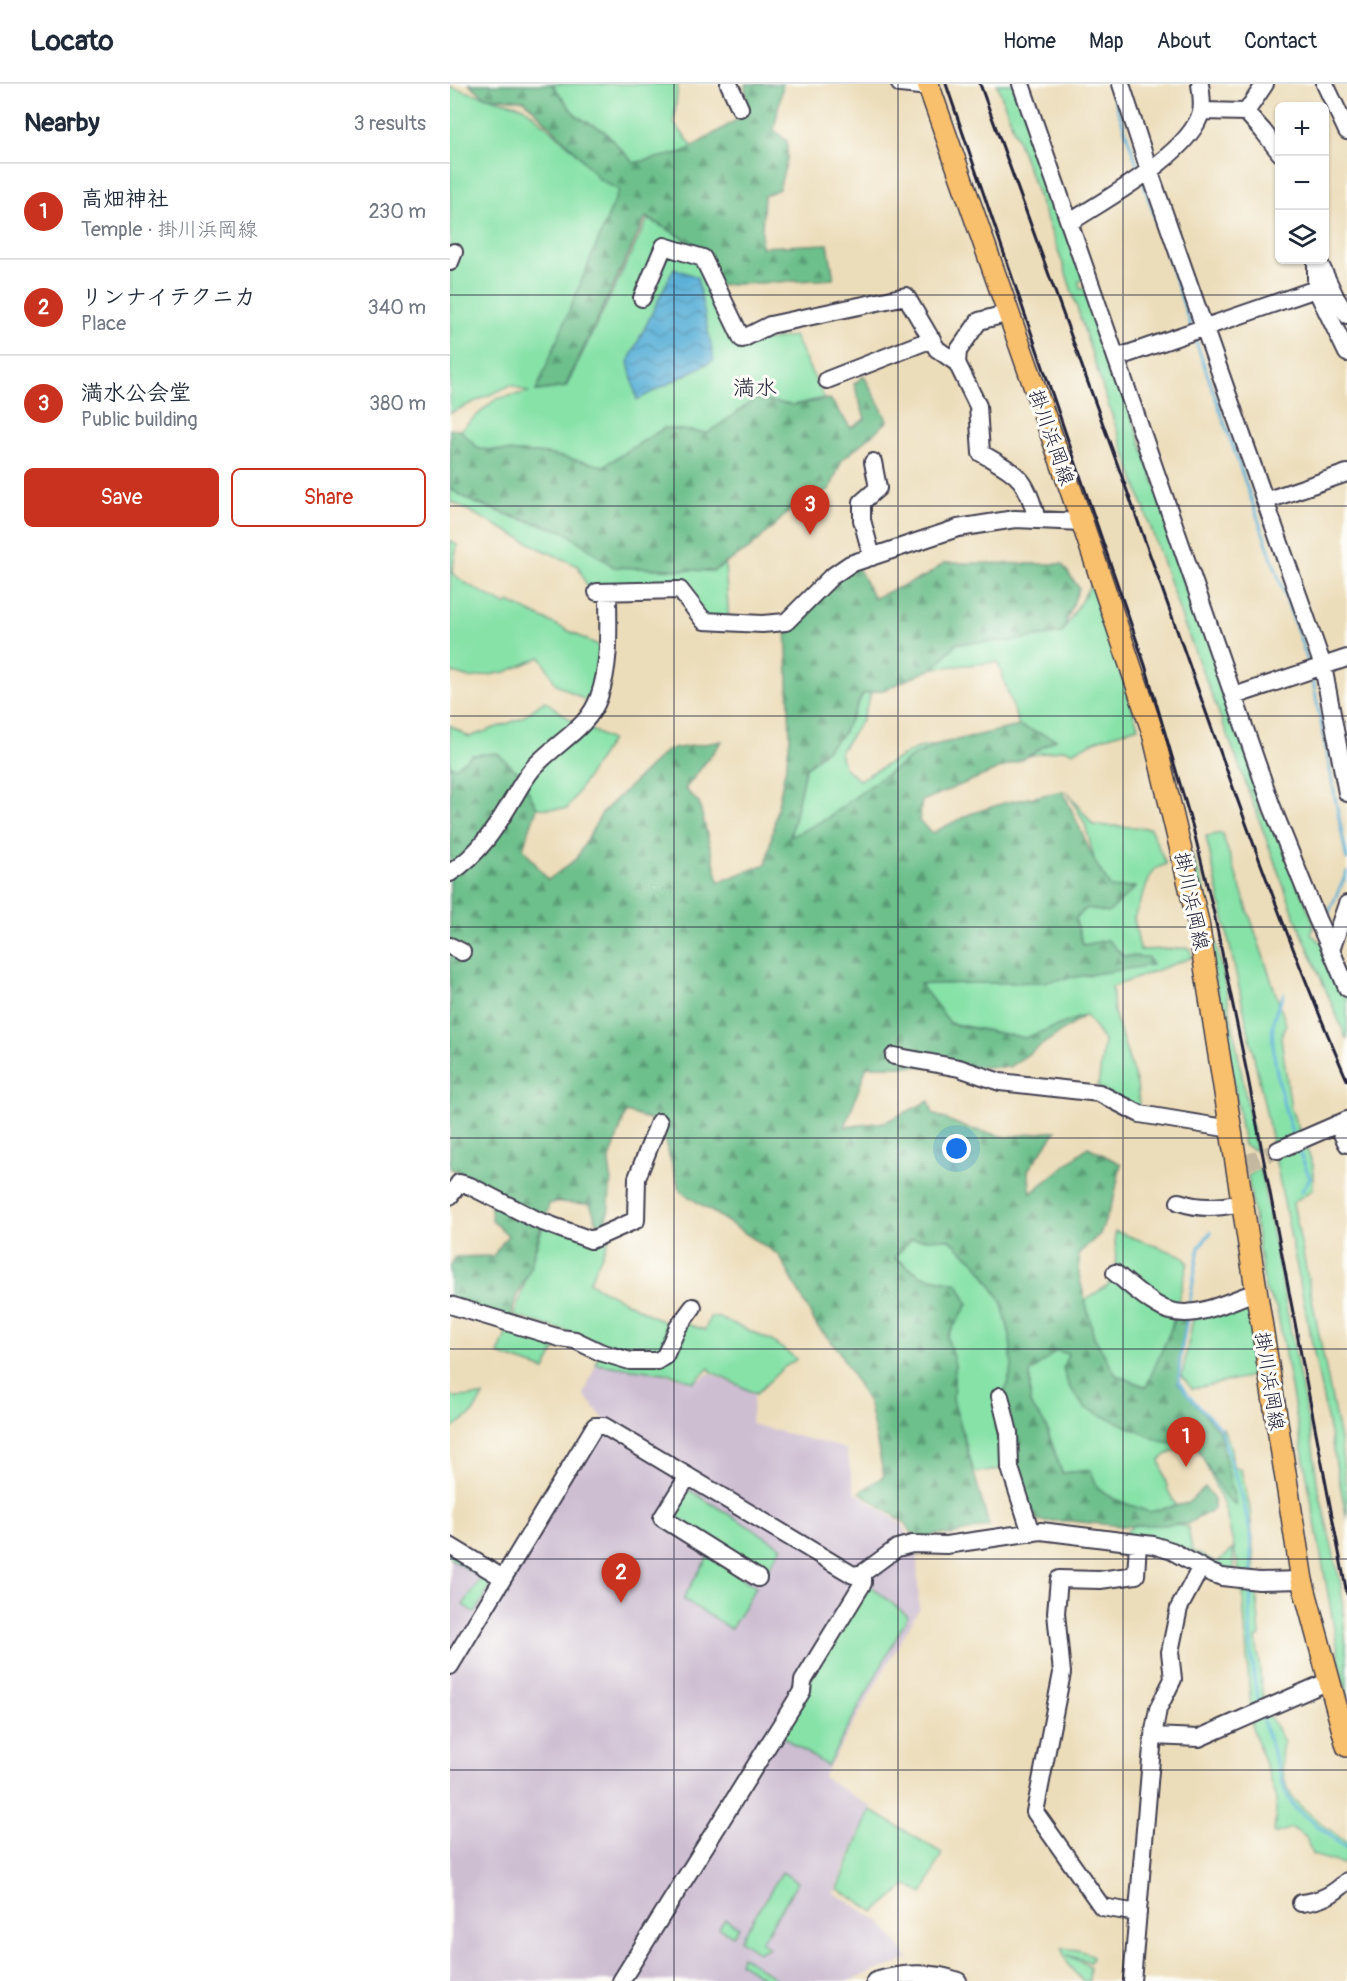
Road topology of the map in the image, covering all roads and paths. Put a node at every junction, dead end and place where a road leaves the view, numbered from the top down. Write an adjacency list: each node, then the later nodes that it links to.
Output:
1 (729, 84): 9 (street)
2 (900, 84): 8 (street)
3 (1021, 84): 15 (street)
4 (1121, 84): 14 (street)
5 (1200, 84): 10 (street)
6 (1265, 84): 11 (street)
7 (1325, 84): 12 (street)
8 (929, 85): 21 (main road, 掛川浜岡線)
9 (740, 108)
10 (1202, 111): 11 (street); 14 (street)
11 (1246, 112): 13 (street)
12 (1347, 131)
13 (1275, 147)
14 (1149, 170): 15 (street); 22 (street)
15 (1069, 224): 25 (street)
16 (1317, 264): 18 (street)
17 (1319, 264): 20 (street)
18 (1316, 289): 22 (street); 24 (street)
19 (642, 298): 23 (street)
20 (1346, 311)
21 (1009, 313): 26 (street); 32 (main road, 掛川浜岡線)
22 (1204, 327): 25 (street); 30 (street)
23 (932, 339): 26 (street); 27 (street)
24 (1347, 353)
25 (1116, 358): 36 (street)
26 (957, 363): 31 (street)
27 (827, 380)
28 (873, 462): 33 (street)
29 (1347, 472): 30 (street)
30 (1265, 501): 35 (street)
31 (1037, 520): 32 (street); 33 (street)
32 (1082, 522): 45 (main road, 掛川浜岡線)
33 (872, 557): 38 (street)
34 (1347, 658): 35 (street)
35 (1323, 666): 36 (street); 37 (street)
36 (1233, 696): 40 (street)
37 (1347, 794)
38 (450, 873)
39 (1347, 904): 40 (street)
40 (1329, 945): 41 (street)
41 (1347, 988)
42 (894, 1056): 45 (street)
43 (658, 1122): 48 (street)
44 (1342, 1122): 46 (street); 47 (street)
45 (1231, 1129): 50 (main road, 掛川浜岡線)
46 (1347, 1144)
47 (1283, 1149)
48 (450, 1196)
49 (1179, 1202): 50 (street)
50 (1243, 1203): 52 (main road, 掛川浜岡線)
51 (1115, 1273): 52 (street)
52 (1256, 1292): 64 (main road, 掛川浜岡線)
53 (450, 1305): 54 (street)
54 (693, 1307)
55 (1000, 1396): 57 (street)
56 (688, 1476): 61 (street); 62 (street); 63 (street)
57 (1031, 1533): 58 (street); 61 (street)
58 (1138, 1543): 60 (street); 71 (street)
59 (450, 1546): 62 (street)
60 (1201, 1567): 64 (street); 67 (street)
61 (863, 1573): 72 (street)
62 (503, 1578): 65 (street)
63 (758, 1578)
64 (1302, 1580): 66 (main road, 掛川浜岡線)
65 (450, 1666)
66 (1329, 1681): 67 (street); 68 (main road, 掛川浜岡線)
67 (1153, 1736): 71 (street)
68 (1347, 1746)
69 (1347, 1881): 70 (street)
70 (1301, 1904)
71 (1138, 1913): 75 (street)
72 (621, 1981)
73 (875, 1981): 74 (street)
74 (958, 1981)
75 (1132, 1981)

